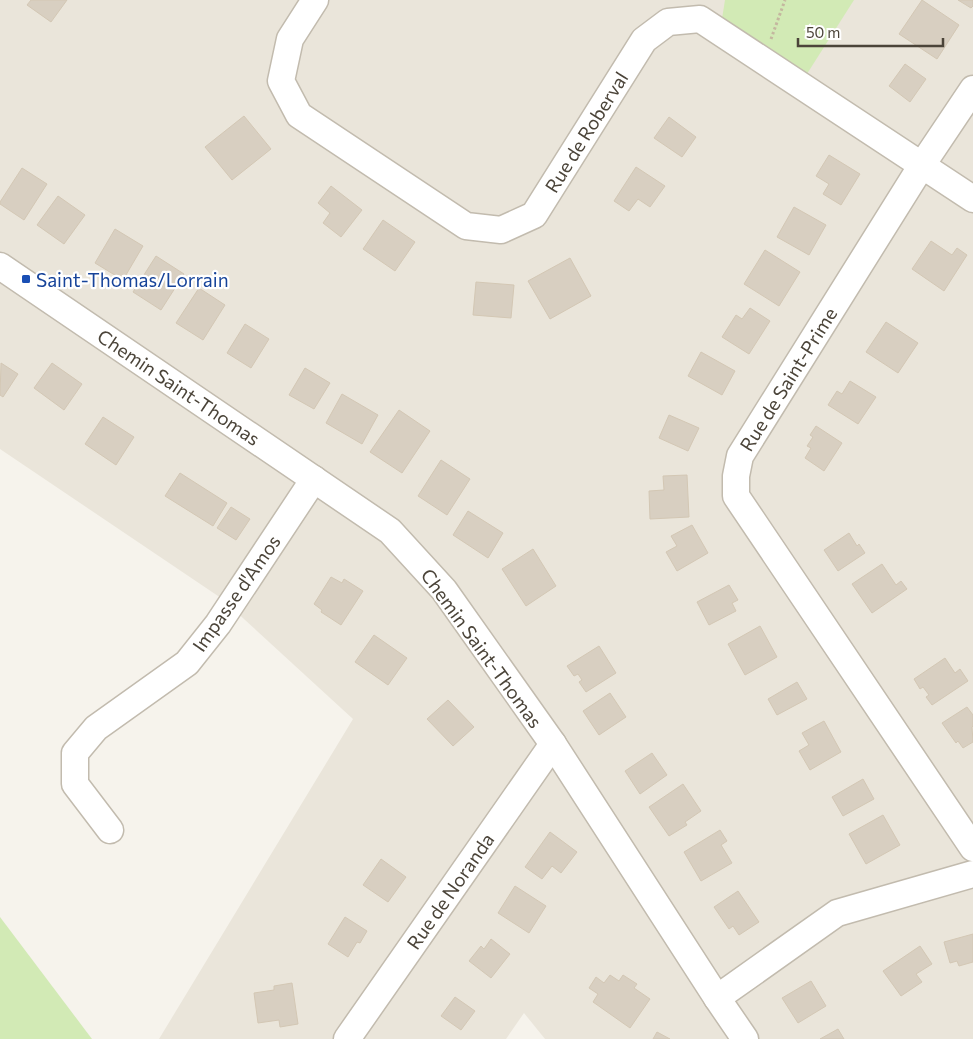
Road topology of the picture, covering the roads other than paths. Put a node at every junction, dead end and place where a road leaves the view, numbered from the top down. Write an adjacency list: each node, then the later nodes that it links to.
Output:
1 (314, 0): 3 (street, Rue de Roberval)
2 (973, 88): 3 (street, Rue de Saint-Prime)
3 (922, 165): 4 (street, Rue de Roberval); 9 (street, Rue de Saint-Prime)
4 (973, 198)
5 (0, 266): 6 (street, Chemin Saint-Thomas)
6 (314, 479): 7 (street, Chemin Saint-Thomas); 8 (street, Impasse d'Amos)
7 (552, 744): 11 (street, Chemin Saint-Thomas); 12 (street, Rue de Noranda)
8 (110, 830)
9 (973, 848)
10 (973, 874): 11 (street)
11 (716, 998): 13 (street, Chemin Saint-Thomas)
12 (347, 1039)
13 (745, 1039)

